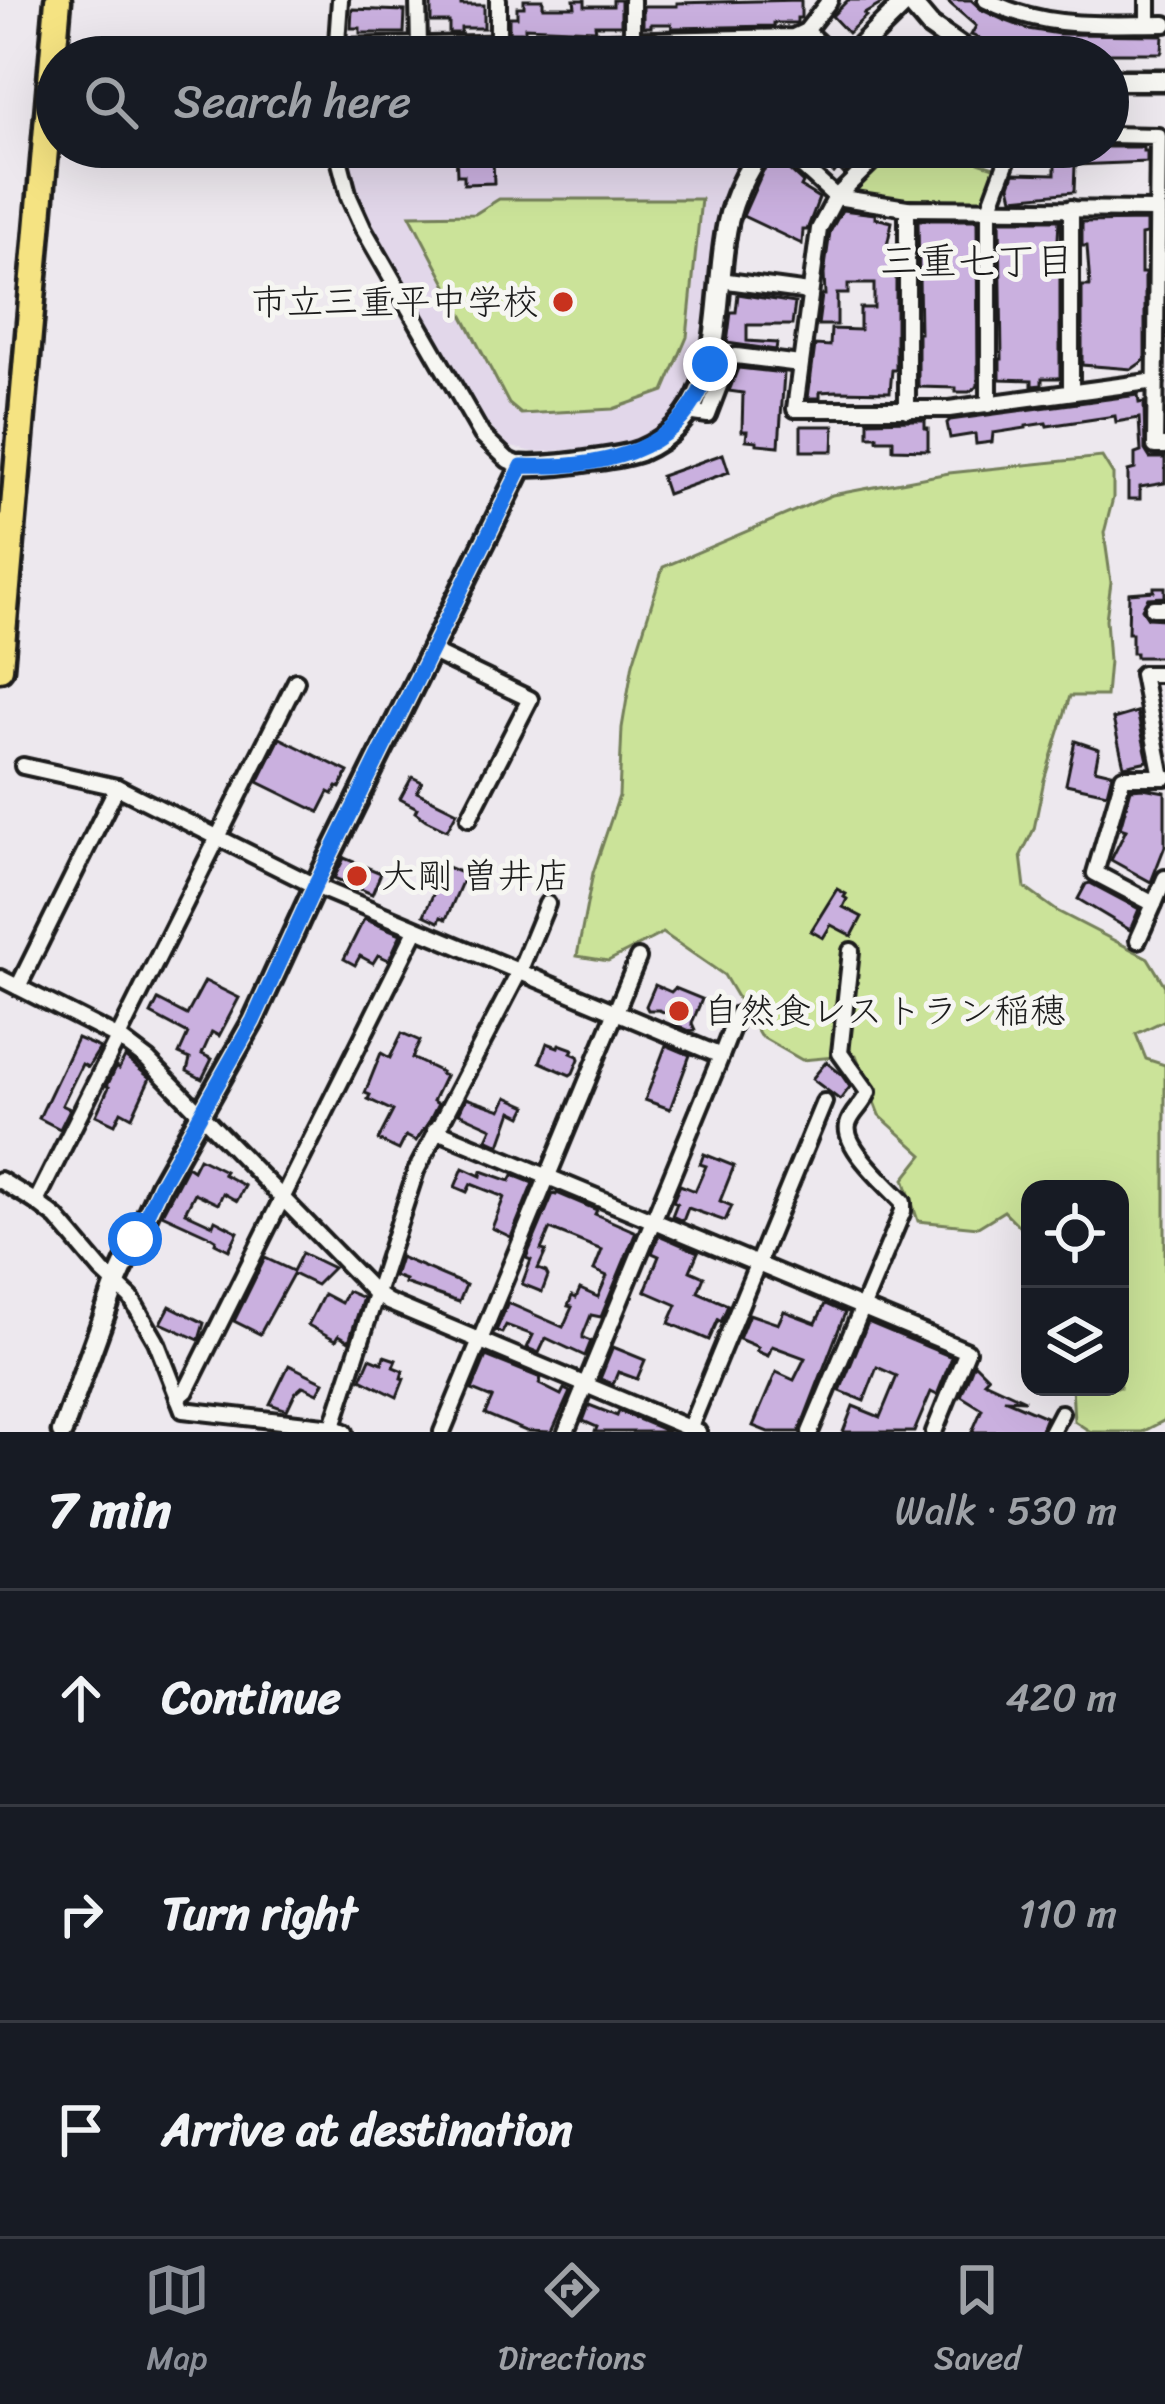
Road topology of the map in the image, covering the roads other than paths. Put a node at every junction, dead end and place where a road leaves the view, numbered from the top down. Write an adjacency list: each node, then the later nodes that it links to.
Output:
1 (58, 0): 14 (highway)
2 (340, 0): 15 (street)
3 (418, 0): 16 (street)
4 (498, 0): 17 (street)
5 (632, 0): 18 (street)
6 (830, 0): 13 (street)
7 (908, 0): 21 (street); 22 (street)
8 (986, 0): 10 (street)
9 (1148, 0): 11 (street)
10 (1012, 5): 11 (street)
11 (1148, 24): 12 (street)
12 (1165, 24)
13 (806, 31): 19 (street); 20 (street)
14 (55, 36)
15 (337, 36)
16 (419, 36)
17 (498, 36)
18 (632, 36)
19 (796, 36)
20 (811, 36)
21 (871, 36)
22 (945, 36)
23 (1129, 80): 24 (street)
24 (1165, 80)
25 (1129, 135): 33 (street)
26 (43, 168): 49 (highway)
27 (341, 168): 47 (street)
28 (750, 168): 37 (street)
29 (805, 168): 32 (street)
30 (865, 168): 32 (street)
31 (1004, 168): 36 (street)
32 (836, 196): 34 (street); 38 (street)
33 (1159, 207): 35 (street); 39 (street)
34 (908, 208): 36 (street); 44 (street)
35 (1071, 208): 36 (street); 42 (street)
36 (989, 209): 43 (street)
37 (720, 280): 38 (street); 45 (street)
38 (809, 292): 40 (street)
39 (1161, 309): 41 (street)
40 (800, 364): 44 (street); 45 (street)
41 (1159, 385): 42 (street); 46 (street)
42 (1071, 392): 43 (street)
43 (989, 405): 44 (street)
44 (907, 410)
45 (687, 412): 47 (street)
46 (1165, 446)
47 (522, 466): 48 (street)
48 (430, 651): 55 (street); 58 (street)
49 (0, 668)
50 (1165, 674): 53 (street)
51 (296, 681): 56 (street)
52 (23, 766): 54 (street)
53 (1164, 777): 60 (street)
54 (117, 787): 56 (street); 67 (street)
55 (469, 818)
56 (219, 837): 58 (street); 70 (street)
57 (1165, 878): 60 (street)
58 (315, 886): 61 (street); 73 (street)
59 (548, 904): 65 (street)
60 (1154, 904): 62 (street)
61 (416, 930): 65 (street); 77 (street)
62 (1138, 940)
63 (851, 951): 83 (street)
64 (638, 958): 68 (street)
65 (519, 972): 68 (street); 74 (street)
66 (0, 978): 67 (street)
67 (18, 987): 70 (street)
68 (616, 1013): 71 (street); 75 (street)
69 (737, 1016): 71 (street)
70 (119, 1038): 73 (street); 78 (street)
71 (721, 1056): 79 (street)
72 (824, 1102): 80 (street)
73 (202, 1114): 77 (street); 81 (street)
74 (435, 1130): 75 (street); 82 (street)
75 (547, 1177): 79 (street); 84 (street)
76 (0, 1180): 78 (street)
77 (283, 1200): 82 (street); 86 (street)
78 (36, 1202): 81 (street)
79 (652, 1221): 80 (street); 85 (street)
80 (758, 1264): 83 (street); 89 (street)
81 (116, 1283): 86 (street); 90 (street)
82 (376, 1294): 84 (street); 88 (street)
83 (862, 1308): 93 (street); 94 (street)
84 (479, 1342): 85 (street); 91 (street)
85 (585, 1385): 89 (street); 92 (street)
86 (178, 1398): 88 (street)
87 (1061, 1413): 95 (street)
88 (336, 1430)
89 (692, 1431)
90 (62, 1432)
91 (442, 1432)
92 (566, 1432)
93 (810, 1432)
94 (934, 1432)
95 (1051, 1432)

